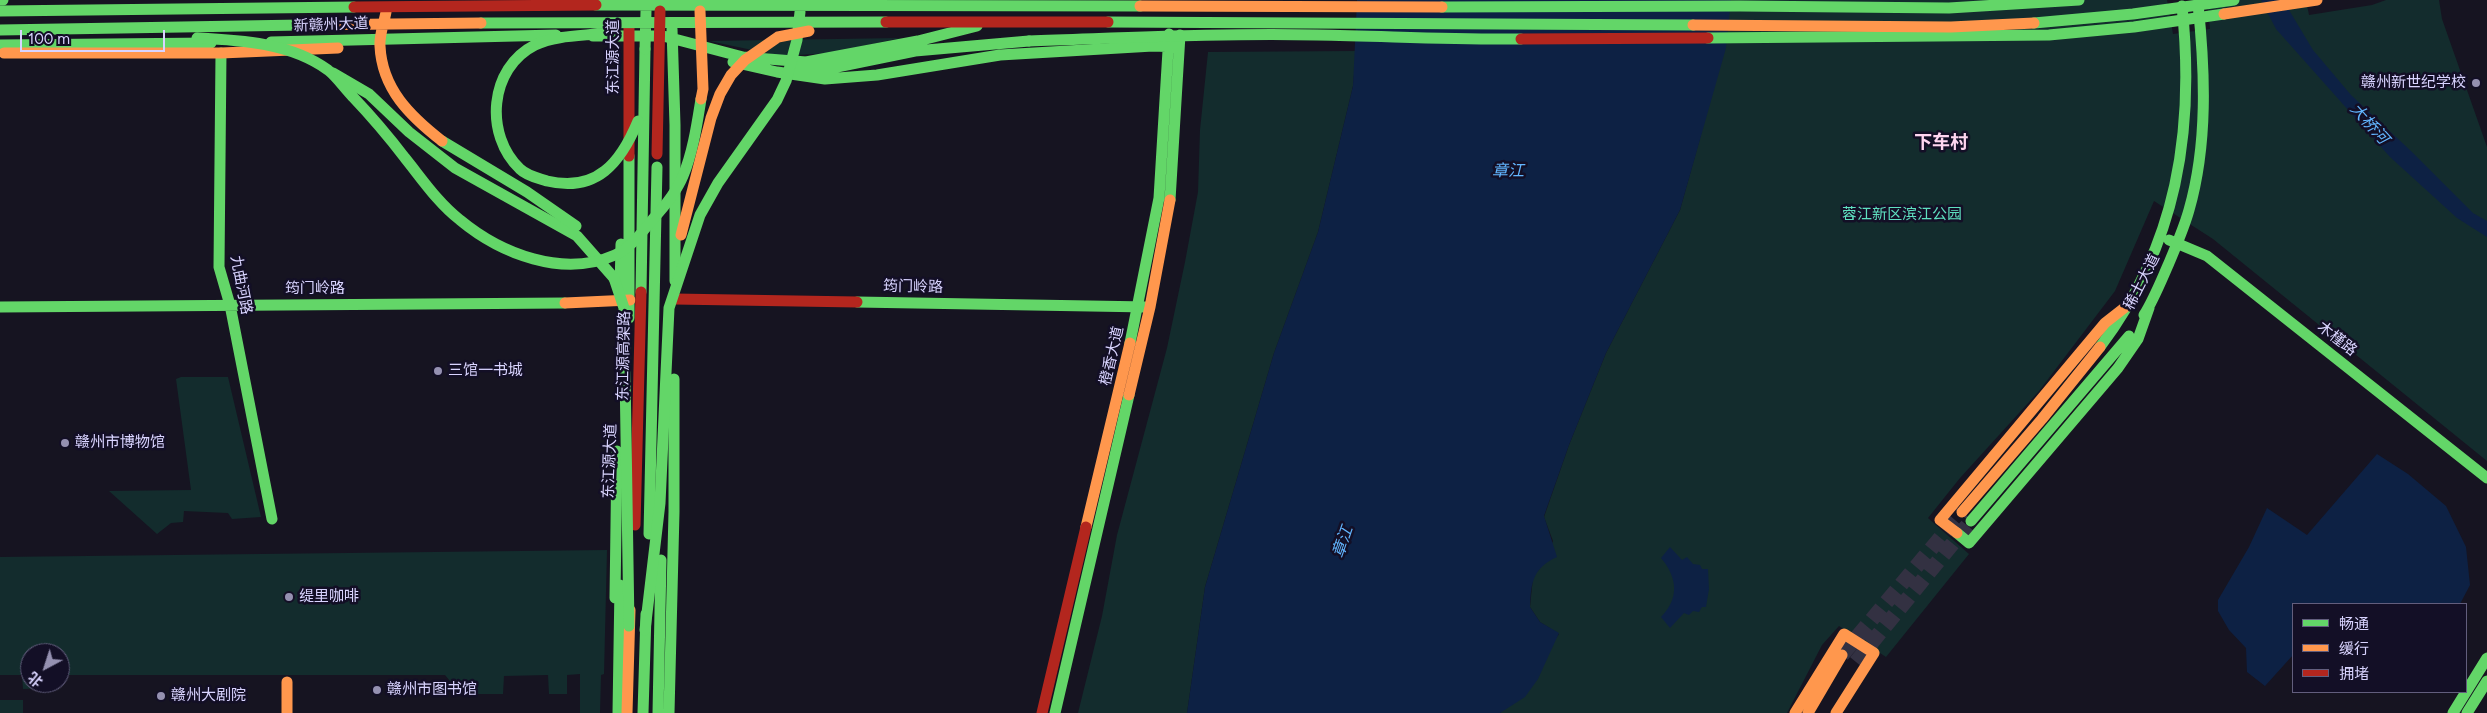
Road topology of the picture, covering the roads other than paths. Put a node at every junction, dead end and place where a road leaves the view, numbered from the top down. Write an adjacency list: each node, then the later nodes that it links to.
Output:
1 (175, 0): 22 (main road, bridge)
2 (392, 0): 39 (main road, bridge)
3 (621, 0): 28 (main road)
4 (630, 0): 28 (main road, 东江源大道)
5 (646, 0): 32 (main road, 东江源高架路, bridge)
6 (660, 0): 52 (main road, 东江源高架路, bridge)
7 (666, 0): 29 (main road)
8 (673, 0): 29 (main road)
9 (699, 0): 36 (main road, bridge)
10 (762, 0): 20 (main road, bridge)
11 (894, 0): 21 (main road, bridge)
12 (966, 0): 21 (main road)
13 (1172, 0): 31 (main road, 橙香大道)
14 (1184, 0): 31 (main road, 橙香大道)
15 (2079, 0): 21 (main road, bridge)
16 (2181, 0): 37 (main road, 稀土大道)
17 (2197, 0): 38 (main road, 稀土大道)
18 (2234, 0): 25 (main road, bridge)
19 (2317, 0): 35 (main road, bridge)
20 (802, 3): 21 (main road, bridge); 22 (main road, bridge); 41 (main road, bridge)
21 (994, 4)
22 (55, 10): 23 (main road, bridge)
23 (0, 11)
24 (819, 22): 25 (main road, bridge); 26 (main road, bridge); 32 (main road, bridge)
25 (990, 22): 29 (main road); 41 (main road, bridge)
26 (58, 29): 27 (main road, bridge); 36 (main road, bridge)
27 (0, 30)
28 (625, 36): 29 (main road, 新赣州大道); 30 (main road, 新赣州大道); 34 (main road); 40 (main road, 东江源大道)
29 (668, 37): 35 (main road); 41 (main road); 65 (main road)
30 (0, 45)
31 (1173, 47): 35 (main road); 44 (main road, 橙香大道)
32 (644, 49): 51 (main road, 东江源高架路, bridge)
33 (0, 53): 34 (main road)
34 (221, 53): 42 (main road, 九曲河路)
35 (705, 53)
36 (328, 70): 39 (main road, bridge)
37 (2159, 238): 38 (main road, 木槿路); 43 (main road, 稀土大道)
38 (2177, 242): 46 (main road, 稀土大道); 47 (main road, 木槿路)
39 (614, 278): 51 (main road, bridge)
40 (625, 301): 42 (main road, 筠门岭路); 61 (main road); 62 (main road, 东江源大道)
41 (672, 304): 44 (main road, 筠门岭路); 52 (main road, bridge); 66 (main road)
42 (230, 305): 45 (main road, 筠门岭路); 49 (main road, 九曲河路)
43 (2128, 305): 46 (main road); 48 (main road, 稀土大道)
44 (1145, 306): 67 (main road, 橙香大道); 68 (main road, 橙香大道)
45 (0, 307)
46 (2149, 308): 50 (main road, 稀土大道)
47 (2487, 478)
48 (1962, 512)
49 (272, 519)
50 (1971, 521)
51 (629, 626): 63 (main road, 东江源高架路)
52 (645, 630): 64 (main road, 东江源高架路)
53 (1842, 655): 70 (main road)
54 (2487, 658): 58 (main road)
55 (1856, 662): 71 (main road)
56 (2487, 681): 74 (main road)
57 (287, 682): 60 (main road)
58 (2467, 690)
59 (2465, 693): 73 (main road)
60 (287, 713)
61 (612, 713)
62 (618, 713)
63 (627, 713)
64 (643, 713)
65 (658, 713)
66 (669, 713)
67 (1042, 713)
68 (1055, 713)
69 (1795, 713): 72 (main road)
70 (1808, 713)
71 (1825, 713)
72 (1836, 713)
73 (2453, 713)
74 (2467, 713)

